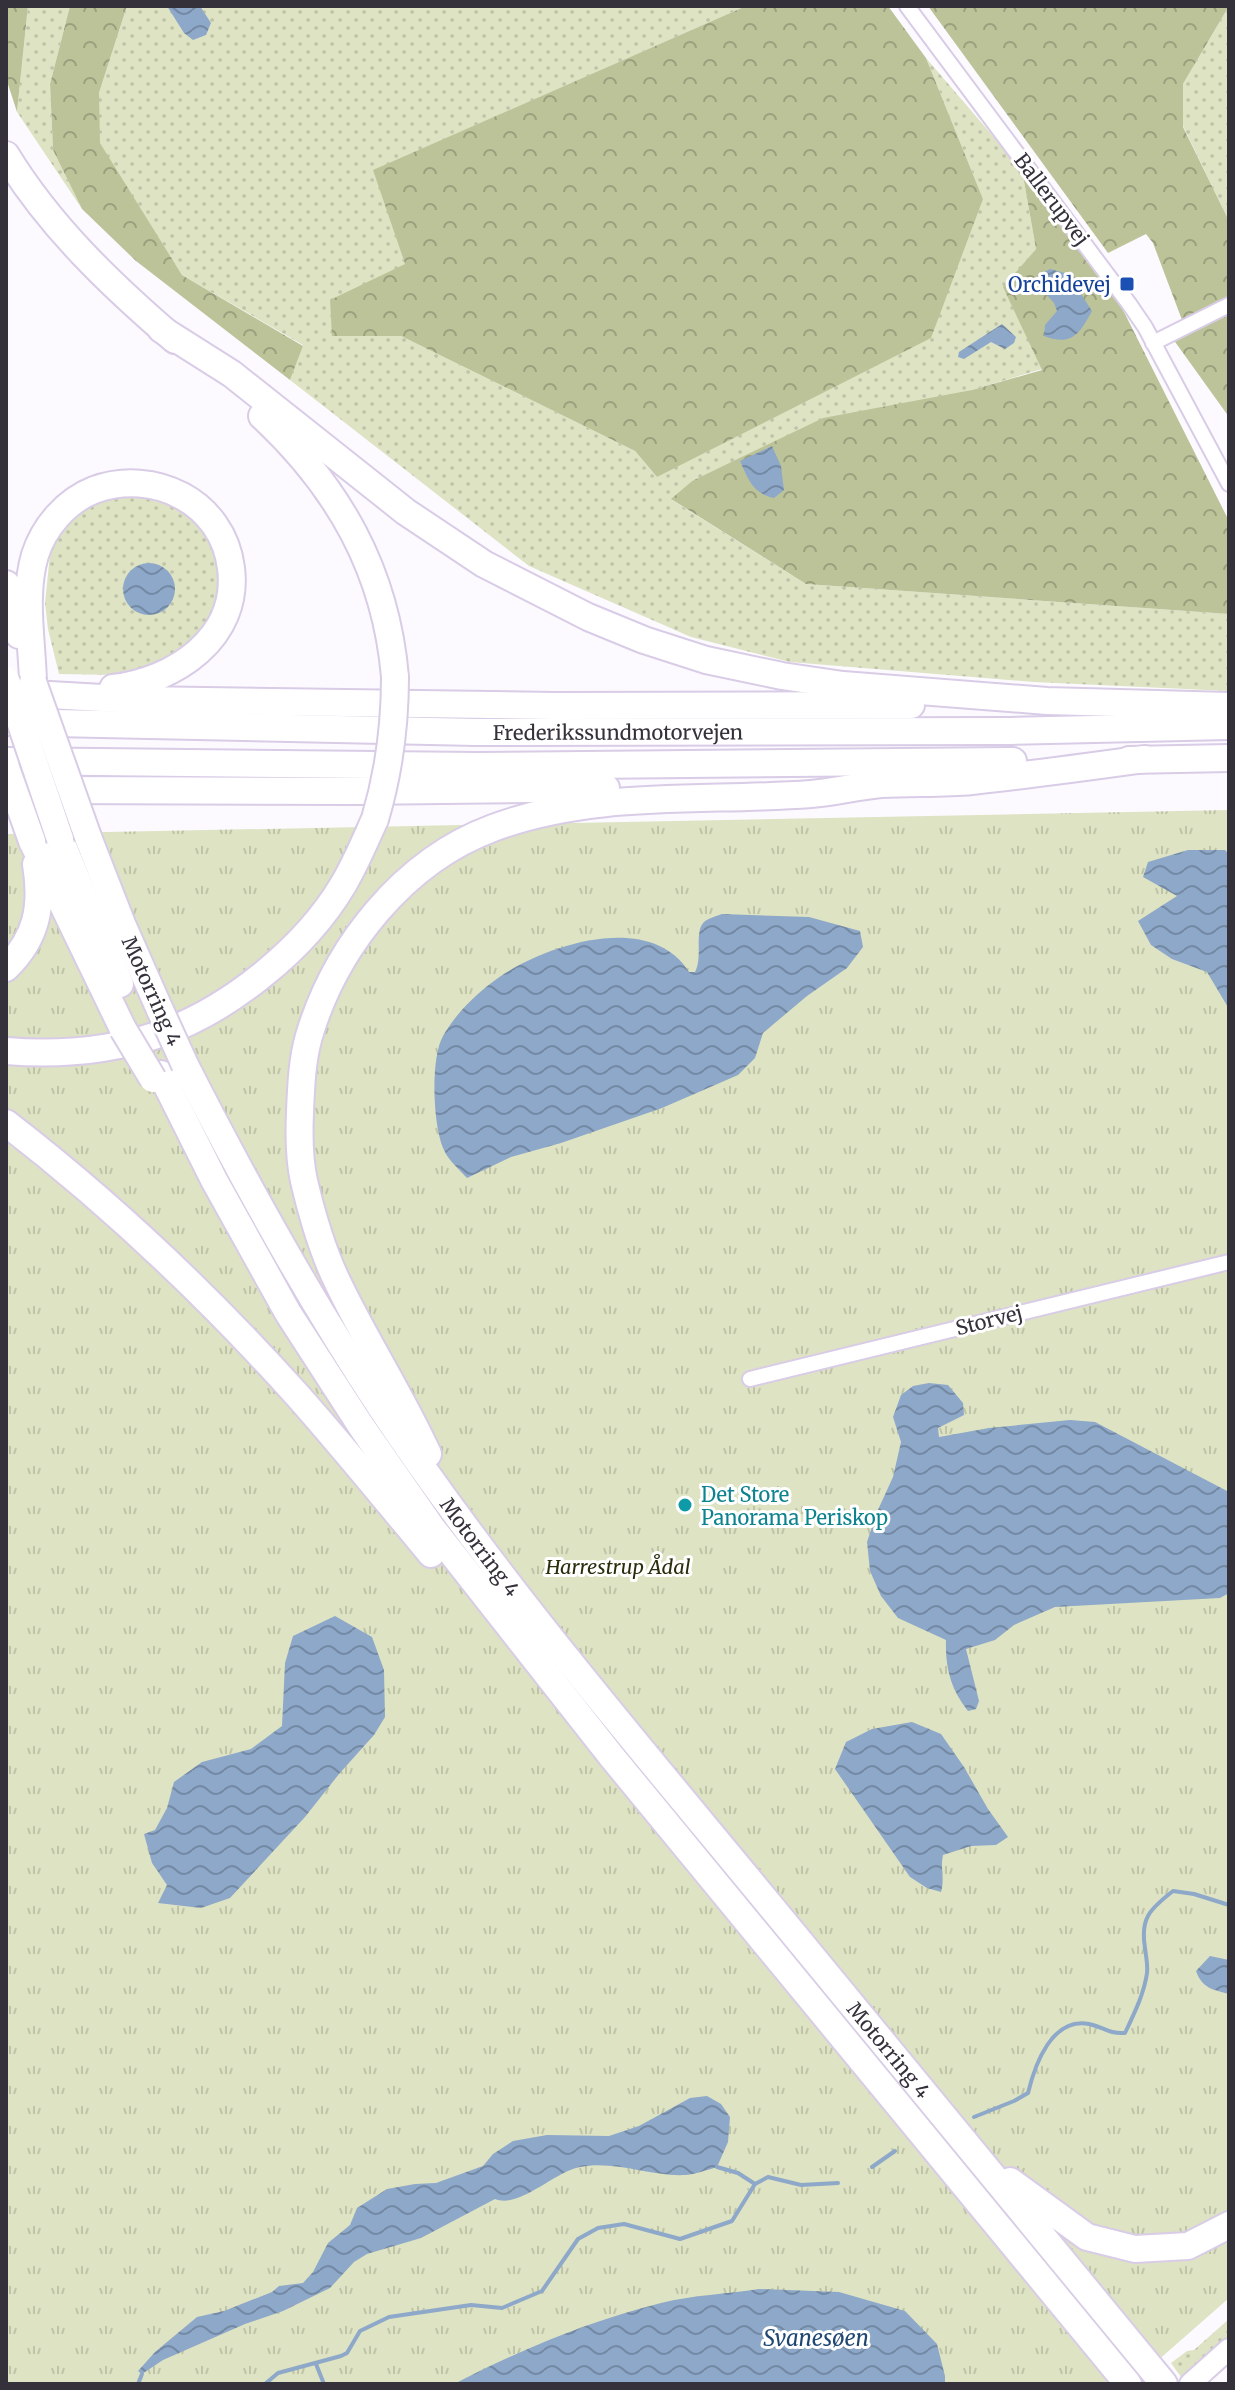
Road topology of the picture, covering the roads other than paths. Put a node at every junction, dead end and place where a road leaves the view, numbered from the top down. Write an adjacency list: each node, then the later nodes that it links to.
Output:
1 (907, 6): 5 (street, Ballerupvej)
2 (6, 155): 4 (highway)
3 (1229, 305): 5 (street)
4 (161, 329): 12 (highway); 25 (highway, bridge)
5 (1153, 343): 6 (street, Ballerupvej)
6 (1229, 484)
7 (6, 584): 8 (highway)
8 (26, 641): 10 (highway); 10 (highway)
9 (6, 680): 24 (highway, Motorring 4, bridge)
10 (43, 688): 11 (highway); 12 (highway); 26 (highway, Motorring 4, bridge)
11 (6, 693)
12 (1047, 701): 13 (highway)
13 (1229, 706)
14 (6, 722): 15 (highway, Frederikssundmotorvejen)
15 (1229, 726)
16 (1229, 758): 17 (highway, Frederikssundmotorvejen)
17 (1145, 759): 18 (highway, Frederikssundmotorvejen); 20 (highway)
18 (6, 761)
19 (6, 768): 22 (highway, bridge)
20 (879, 784): 21 (highway); 30 (highway)
21 (6, 789)
22 (32, 841): 23 (highway); 24 (highway)
23 (6, 968)
24 (130, 1026): 26 (highway, Motorring 4)
25 (6, 1051)
26 (167, 1073): 30 (highway, Motorring 4); 31 (highway, Motorring 4)
27 (6, 1123): 31 (highway)
28 (1229, 1262): 29 (street, Storvej)
29 (750, 1379)
30 (454, 1512): 32 (highway, Motorring 4)
31 (612, 1757): 35 (highway, Motorring 4)
32 (967, 2145): 33 (highway); 36 (highway, Motorring 4)
33 (1229, 2225)
34 (1229, 2349): 37 (street)
35 (1124, 2380)
36 (1164, 2384)
37 (1190, 2384)

